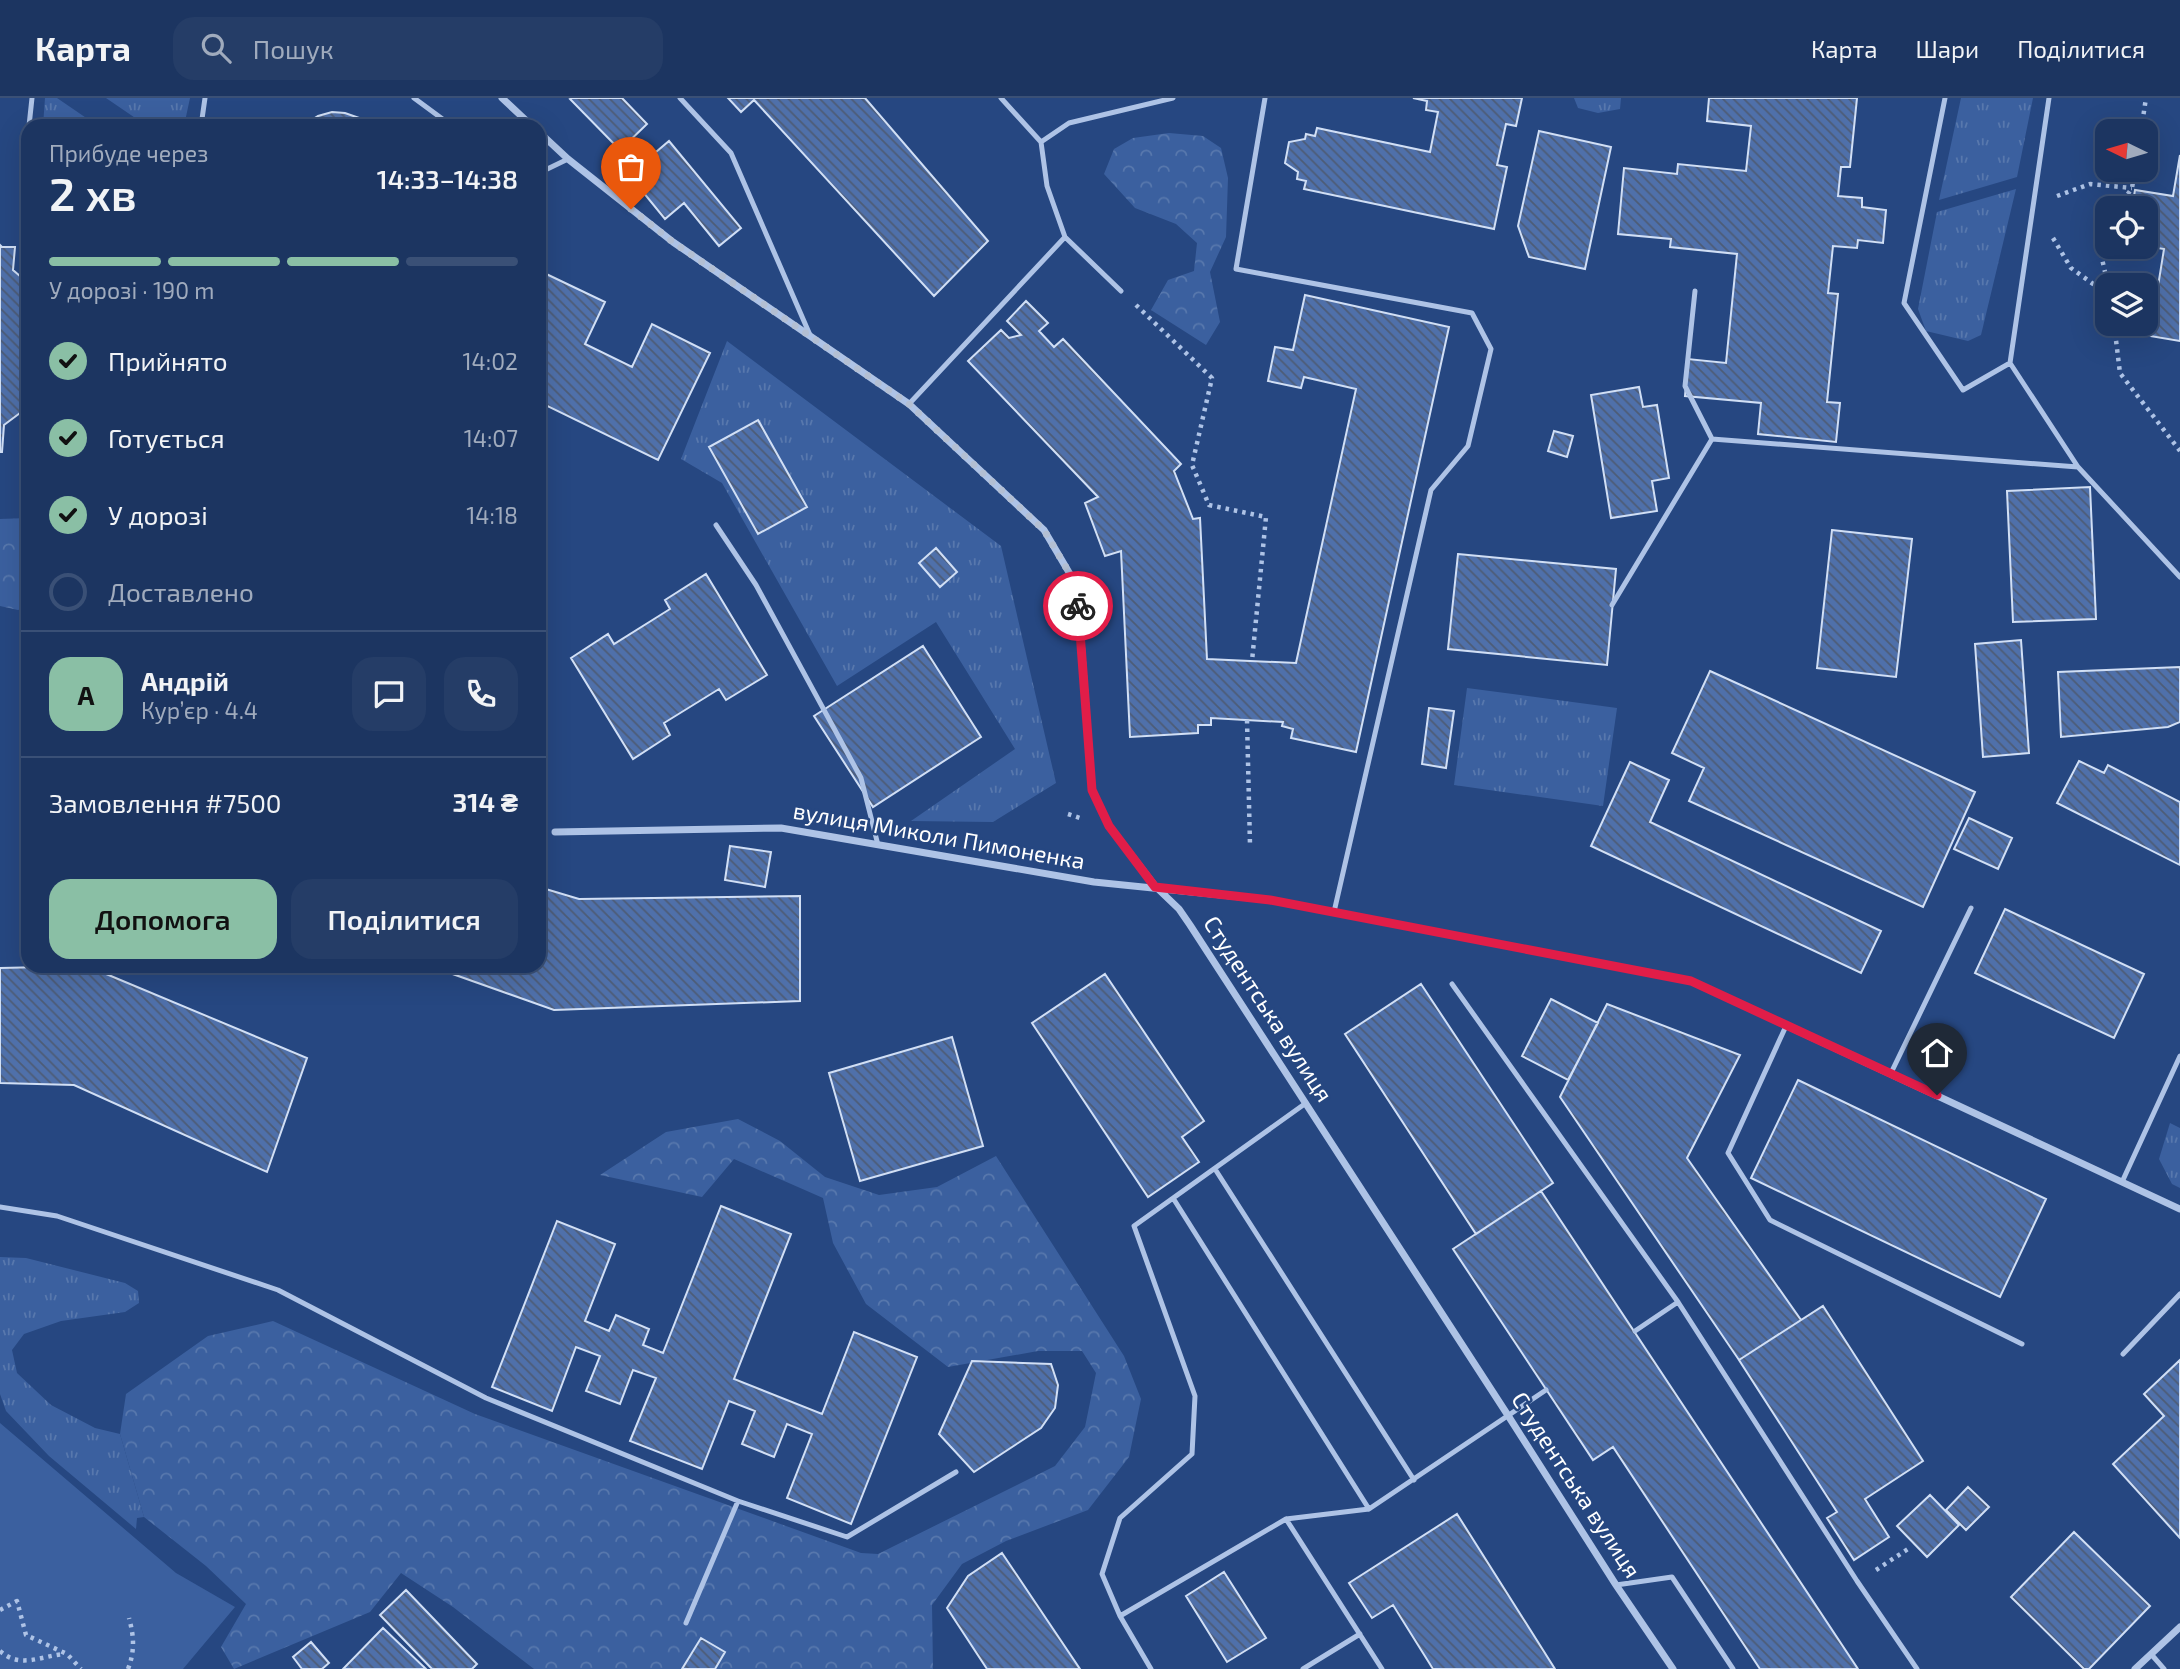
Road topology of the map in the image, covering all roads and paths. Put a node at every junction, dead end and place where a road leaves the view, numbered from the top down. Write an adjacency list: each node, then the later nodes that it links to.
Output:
1 (32, 98): 12 (lane)
2 (205, 98): 13 (lane)
3 (414, 98): 14 (lane)
4 (502, 98): 15 (street)
5 (680, 98): 30 (lane)
6 (1001, 98): 18 (lane)
7 (1173, 98): 18 (lane)
8 (1265, 98): 46 (lane)
9 (1945, 98): 31 (lane)
10 (2049, 98): 24 (lane)
11 (2146, 98): 16 (path)
12 (30, 119)
13 (202, 119)
14 (442, 119)
15 (524, 119)
16 (2143, 119)
17 (546, 139): 19 (street, Студентська вулиця)
18 (1041, 142): 25 (lane)
19 (568, 159): 20 (lane); 30 (street, Студентська вулиця)
20 (546, 170)
21 (2133, 182): 22 (path)
22 (2132, 188): 23 (path); 24 (path)
23 (2126, 196)
24 (2033, 205): 26 (path); 31 (lane)
25 (1065, 237): 27 (lane); 32 (lane)
26 (2095, 285)
27 (1121, 291): 39 (path)
28 (1695, 292): 33 (lane)
29 (2115, 336): 34 (path)
30 (812, 338): 32 (street, Студентська вулиця)
31 (2010, 363): 35 (lane)
32 (909, 404): 44 (street, Студентська вулиця)
33 (1712, 439): 35 (lane); 38 (lane)
34 (2180, 451)
35 (2078, 467): 37 (lane)
36 (716, 525): 43 (lane)
37 (2180, 577)
38 (1612, 605)
39 (1252, 661)
40 (1247, 720): 42 (path)
41 (555, 832): 43 (street, вулиця Миколи Пимоненка)
42 (1250, 845)
43 (878, 846): 44 (street, вулиця Миколи Пимоненка)
44 (1155, 887): 46 (street, вулиця Миколи Пимоненка); 51 (street, Студентська вулиця)
45 (1970, 908): 50 (lane)
46 (1334, 912): 48 (street, вулиця Миколи Пимоненка)
47 (1452, 984): 58 (lane)
48 (1786, 1026): 50 (street, вулиця Миколи Пимоненка); 60 (lane)
49 (2180, 1056): 53 (lane)
50 (1891, 1073): 53 (street, вулиця Миколи Пимоненка)
51 (1307, 1102): 52 (lane); 63 (street, Студентська вулиця)
52 (1214, 1169): 54 (lane); 65 (lane)
53 (2122, 1182): 56 (street, вулиця Миколи Пимоненка)
54 (1173, 1198): 67 (lane); 73 (lane)
55 (0, 1208): 66 (lane)
56 (2180, 1209)
57 (2180, 1294): 61 (lane)
58 (1678, 1302): 59 (lane); 70 (lane)
59 (1635, 1331)
60 (2022, 1344)
61 (2123, 1354)
62 (1546, 1390): 63 (lane)
63 (1509, 1417): 65 (lane); 71 (street, Студентська вулиця)
64 (956, 1472): 66 (lane)
65 (1414, 1480): 67 (lane)
66 (738, 1502): 75 (lane)
67 (1369, 1509): 68 (lane)
68 (1286, 1519): 73 (lane); 77 (lane)
69 (1911, 1548): 70 (path)
70 (1857, 1581): 88 (lane)
71 (1616, 1586): 86 (street, Студентська вулиця); 87 (lane)
72 (0, 1610): 78 (path)
73 (1120, 1616): 83 (lane)
74 (129, 1618): 82 (path)
75 (685, 1623)
76 (2180, 1627): 79 (street)
77 (1360, 1634): 84 (lane); 85 (lane)
78 (67, 1654): 80 (path); 81 (path)
79 (2151, 1654): 89 (street); 90 (lane)
80 (1, 1655)
81 (80, 1669)
82 (128, 1669)
83 (1151, 1669)
84 (1303, 1669)
85 (1382, 1669)
86 (1673, 1669)
87 (1733, 1669)
88 (1917, 1669)
89 (2136, 1669)
90 (2164, 1669)

